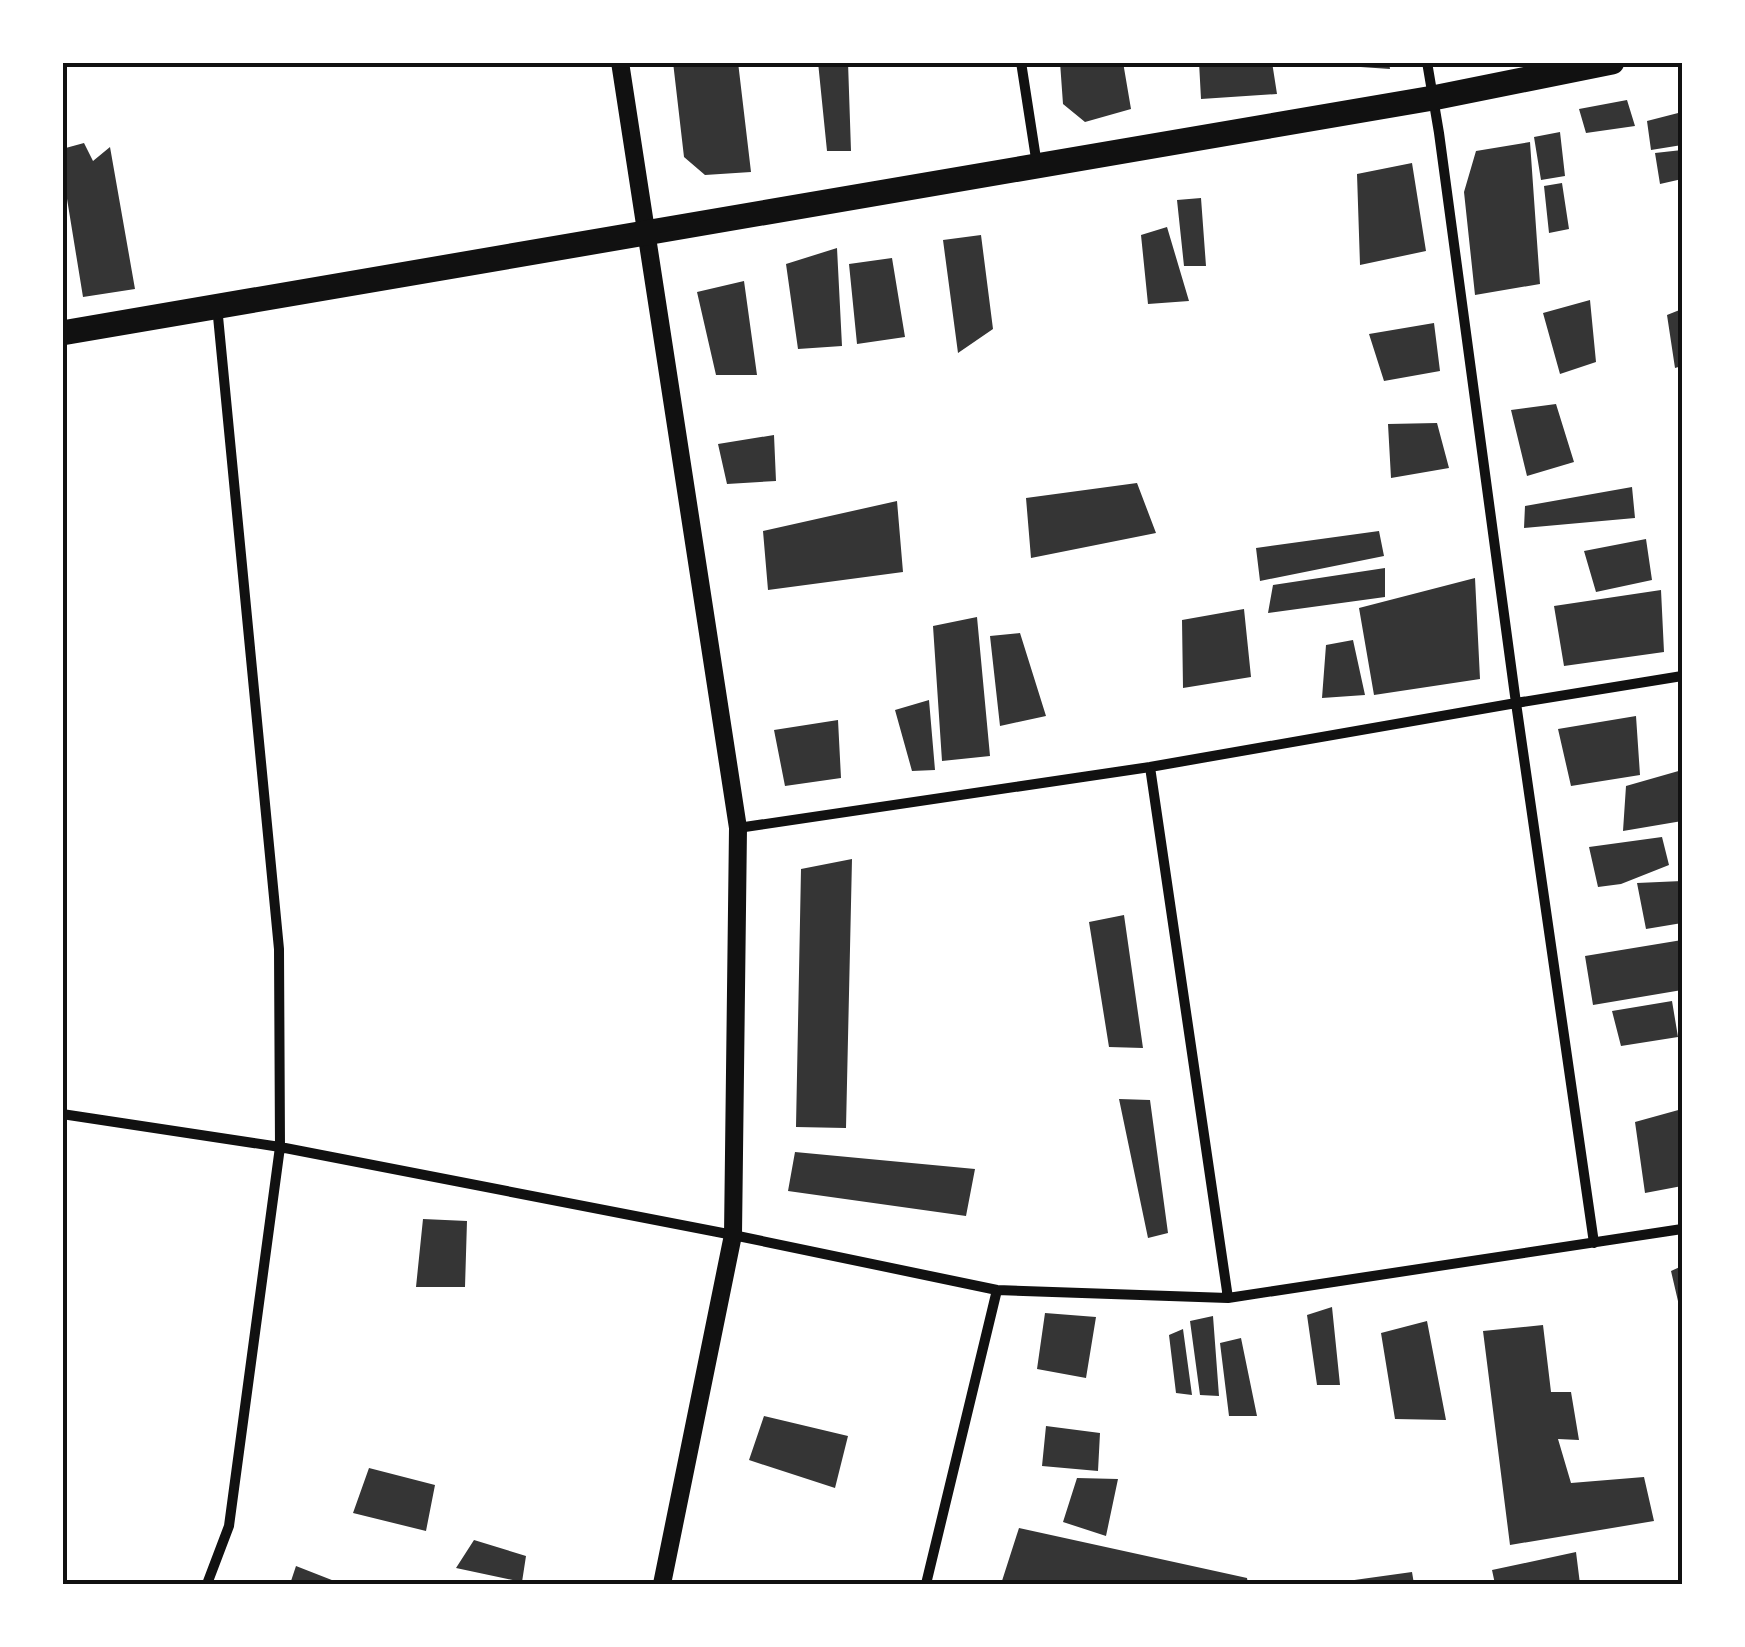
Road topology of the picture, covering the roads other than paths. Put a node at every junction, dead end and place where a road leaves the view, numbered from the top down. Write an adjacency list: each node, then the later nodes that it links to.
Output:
1 (620, 62): 7 (street)
2 (1021, 62): 6 (street)
3 (1427, 62): 5 (street)
4 (1612, 62): 5 (main road)
5 (1434, 98): 6 (main road); 11 (street)
6 (1038, 166): 7 (main road)
7 (648, 232): 8 (main road); 13 (street)
8 (218, 306): 9 (main road); 15 (street)
9 (62, 334)
10 (1682, 676): 11 (street)
11 (1516, 703): 12 (street); 18 (street)
12 (1150, 767): 13 (street); 20 (street)
13 (738, 828): 17 (street)
14 (62, 1114): 15 (street)
15 (280, 1147): 17 (street); 21 (street)
16 (1682, 1229): 18 (street)
17 (733, 1235): 19 (street); 22 (street)
18 (1594, 1244): 20 (street)
19 (997, 1290): 20 (street); 23 (street)
20 (1228, 1298)
21 (207, 1584)
22 (662, 1584)
23 (926, 1584)

